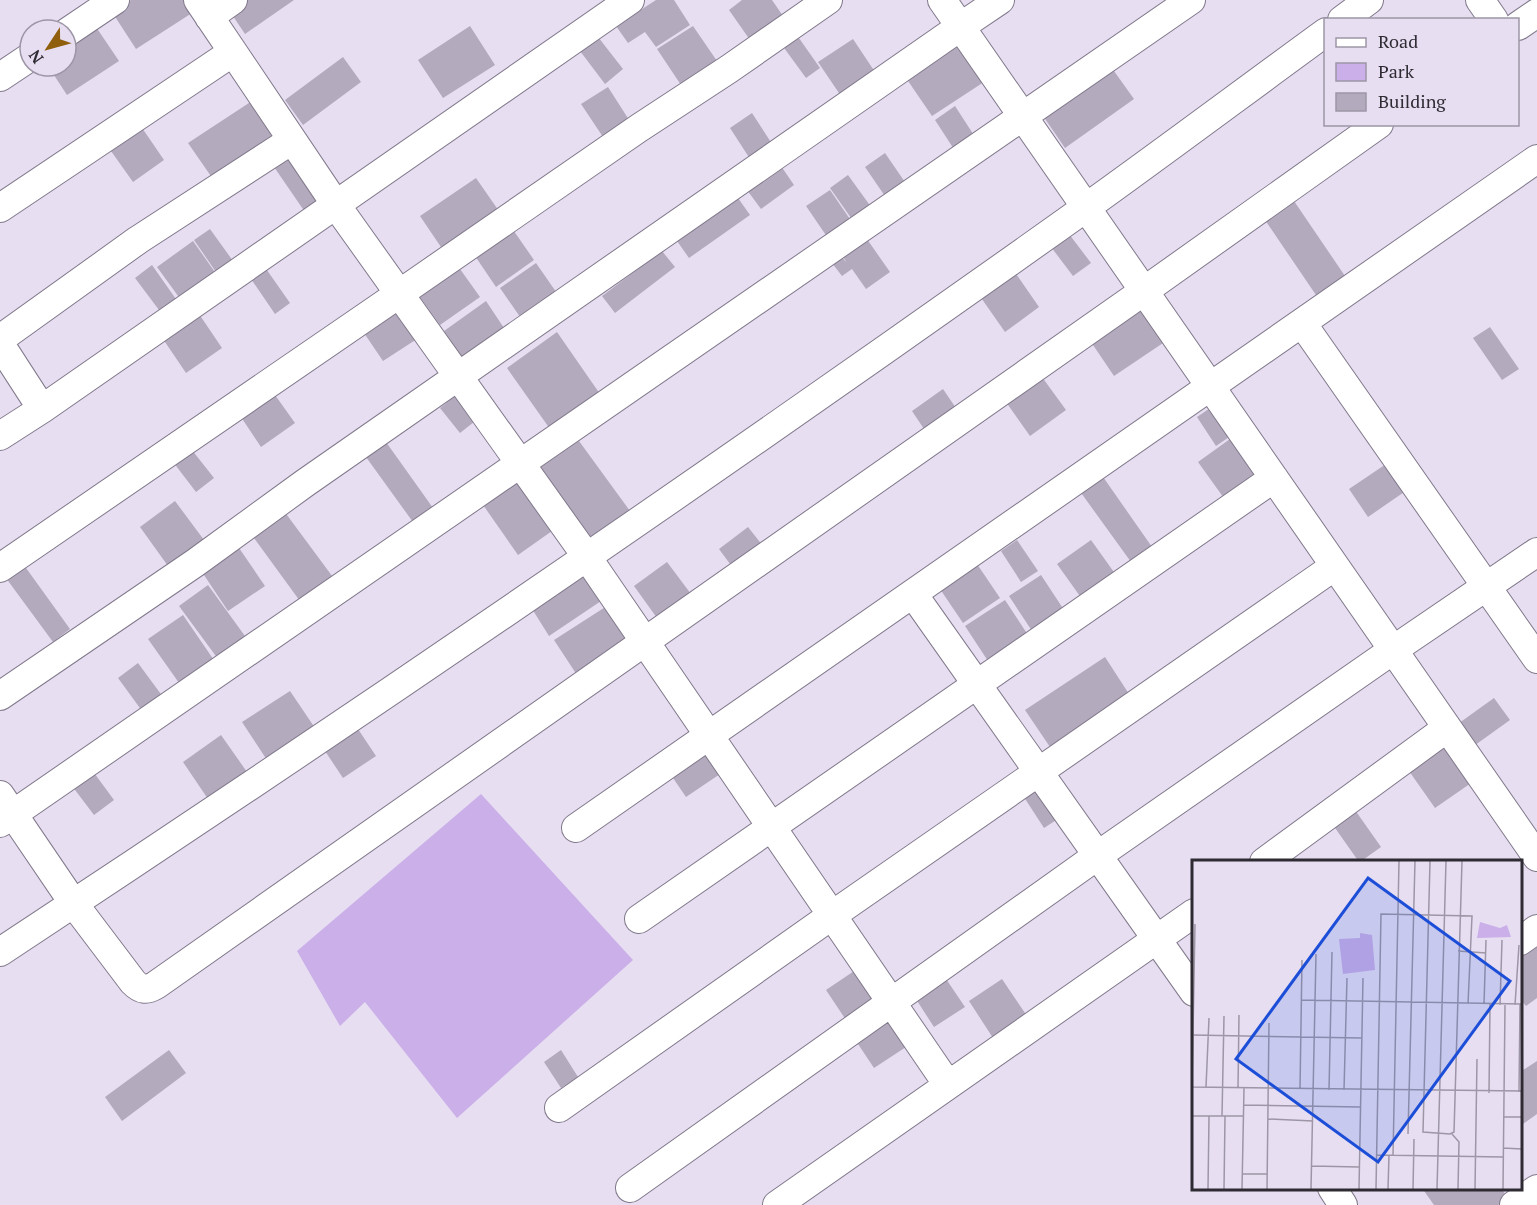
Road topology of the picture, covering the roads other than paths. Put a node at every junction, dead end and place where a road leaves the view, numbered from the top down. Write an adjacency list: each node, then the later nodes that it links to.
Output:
1 (115, 0): 14 (street)
2 (233, 0): 10 (street)
3 (630, 0): 25 (street)
4 (828, 0): 29 (street)
5 (942, 0): 16 (street)
6 (1000, 0): 16 (street)
7 (1191, 0): 21 (street)
8 (1369, 0): 12 (street)
9 (1480, 0): 13 (street)
10 (203, 9): 18 (street)
11 (1537, 13): 15 (street)
12 (1345, 18)
13 (1493, 18)
14 (78, 25)
15 (1519, 25)
16 (960, 27): 21 (street); 32 (street)
17 (1324, 33): 27 (street)
18 (233, 52): 23 (street); 26 (street)
19 (18, 65): 20 (street)
20 (0, 77)
21 (1023, 117): 27 (street); 36 (street)
22 (1375, 126): 28 (street)
23 (292, 140): 25 (street); 31 (street)
24 (1537, 159): 30 (street)
25 (336, 205): 29 (street); 34 (street)
26 (0, 208)
27 (1086, 208): 28 (street); 39 (street)
28 (1144, 291): 33 (street); 44 (street)
29 (399, 294): 32 (street); 41 (street)
30 (1302, 323): 33 (street); 42 (street)
31 (0, 341): 34 (street)
32 (458, 376): 36 (street); 48 (street)
33 (1210, 387): 37 (street); 43 (street)
34 (42, 409): 35 (street)
35 (0, 436)
36 (520, 464): 39 (street); 52 (street)
37 (1274, 478): 40 (street); 47 (street)
38 (1537, 552): 42 (street)
39 (587, 557): 44 (street); 58 (street)
40 (1335, 566): 45 (street); 51 (street)
41 (0, 568)
42 (1486, 587): 45 (street); 46 (street)
43 (913, 594): 47 (street); 50 (street)
44 (644, 641): 50 (street); 58 (street)
45 (1393, 650): 49 (street); 55 (street)
46 (1537, 659)
47 (977, 685): 51 (street); 54 (street)
48 (0, 696)
49 (1447, 728): 56 (street); 57 (street)
50 (708, 736): 53 (street); 54 (street)
51 (1038, 772): 55 (street); 60 (street)
52 (4, 811): 58 (street)
53 (576, 828)
54 (771, 828): 60 (street); 61 (street)
55 (1097, 856): 63 (street); 67 (street)
56 (1537, 857)
57 (1265, 860)
58 (74, 904): 65 (street)
59 (1192, 914): 63 (street)
60 (831, 916): 67 (street); 69 (street)
61 (639, 920)
62 (1537, 929): 64 (street)
63 (1156, 940): 66 (street); 68 (street)
64 (1522, 940)
65 (0, 952)
66 (1192, 989)
67 (892, 1003): 68 (street); 70 (street)
68 (948, 1085): 73 (street)
69 (559, 1108)
70 (630, 1188)
71 (1537, 1189): 75 (street)
72 (1333, 1190): 74 (street)
73 (777, 1205)
74 (1343, 1205)
75 (1514, 1205)

